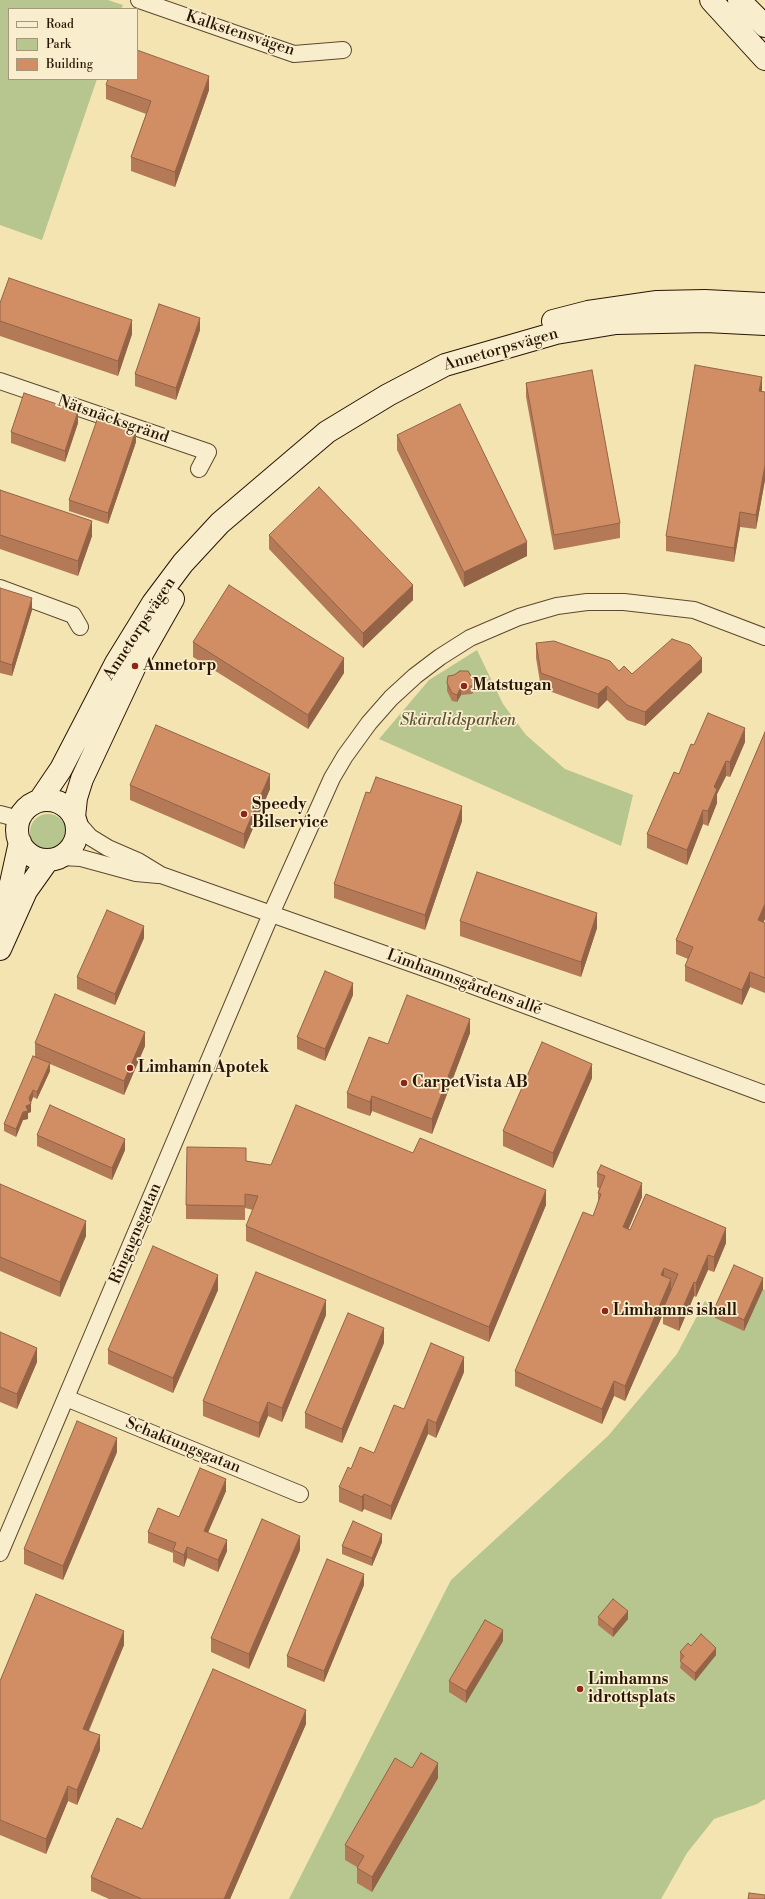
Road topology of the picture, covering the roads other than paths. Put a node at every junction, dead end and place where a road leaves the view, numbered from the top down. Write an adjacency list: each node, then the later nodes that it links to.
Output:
1 (139, 0): 5 (street, Kalkstensvägen)
2 (711, 0): 6 (main road)
3 (739, 0): 4 (main road)
4 (765, 26)
5 (343, 50)
6 (765, 59)
7 (765, 299): 8 (main road)
8 (739, 303): 9 (main road); 11 (main road)
9 (765, 304)
10 (765, 324): 11 (main road, Annetorpsvägen)
11 (445, 365): 14 (main road, Annetorpsvägen)
12 (0, 381): 13 (street, Nätsnäcksgränd)
13 (199, 469)
14 (270, 479): 18 (main road, Annetorpsvägen); 20 (main road, Annetorpsvägen)
15 (0, 588): 16 (street)
16 (80, 627)
17 (765, 637): 25 (street, Ringugnsgatan)
18 (40, 800): 19 (main road, Annetorpsvägen); 20 (main road)
19 (9, 817): 21 (main road, Annetorpsvägen)
20 (75, 819): 22 (main road, Annetorpsvägen); 23 (street, Limhamnsgårdens allé)
21 (20, 842): 22 (main road); 24 (main road, Annetorpsvägen)
22 (54, 858): 23 (street, Limhamnsgårdens allé); 26 (main road, Annetorpsvägen)
23 (161, 875): 25 (street, Limhamnsgårdens allé)
24 (0, 913)
25 (271, 914): 27 (street, Limhamnsgårdens allé); 28 (street, Ringugnsgatan)
26 (0, 948)
27 (765, 1094)
28 (66, 1398): 29 (street, Schaktungsgatan); 30 (street, Ringugnsgatan)
29 (300, 1494)
30 (0, 1553)

